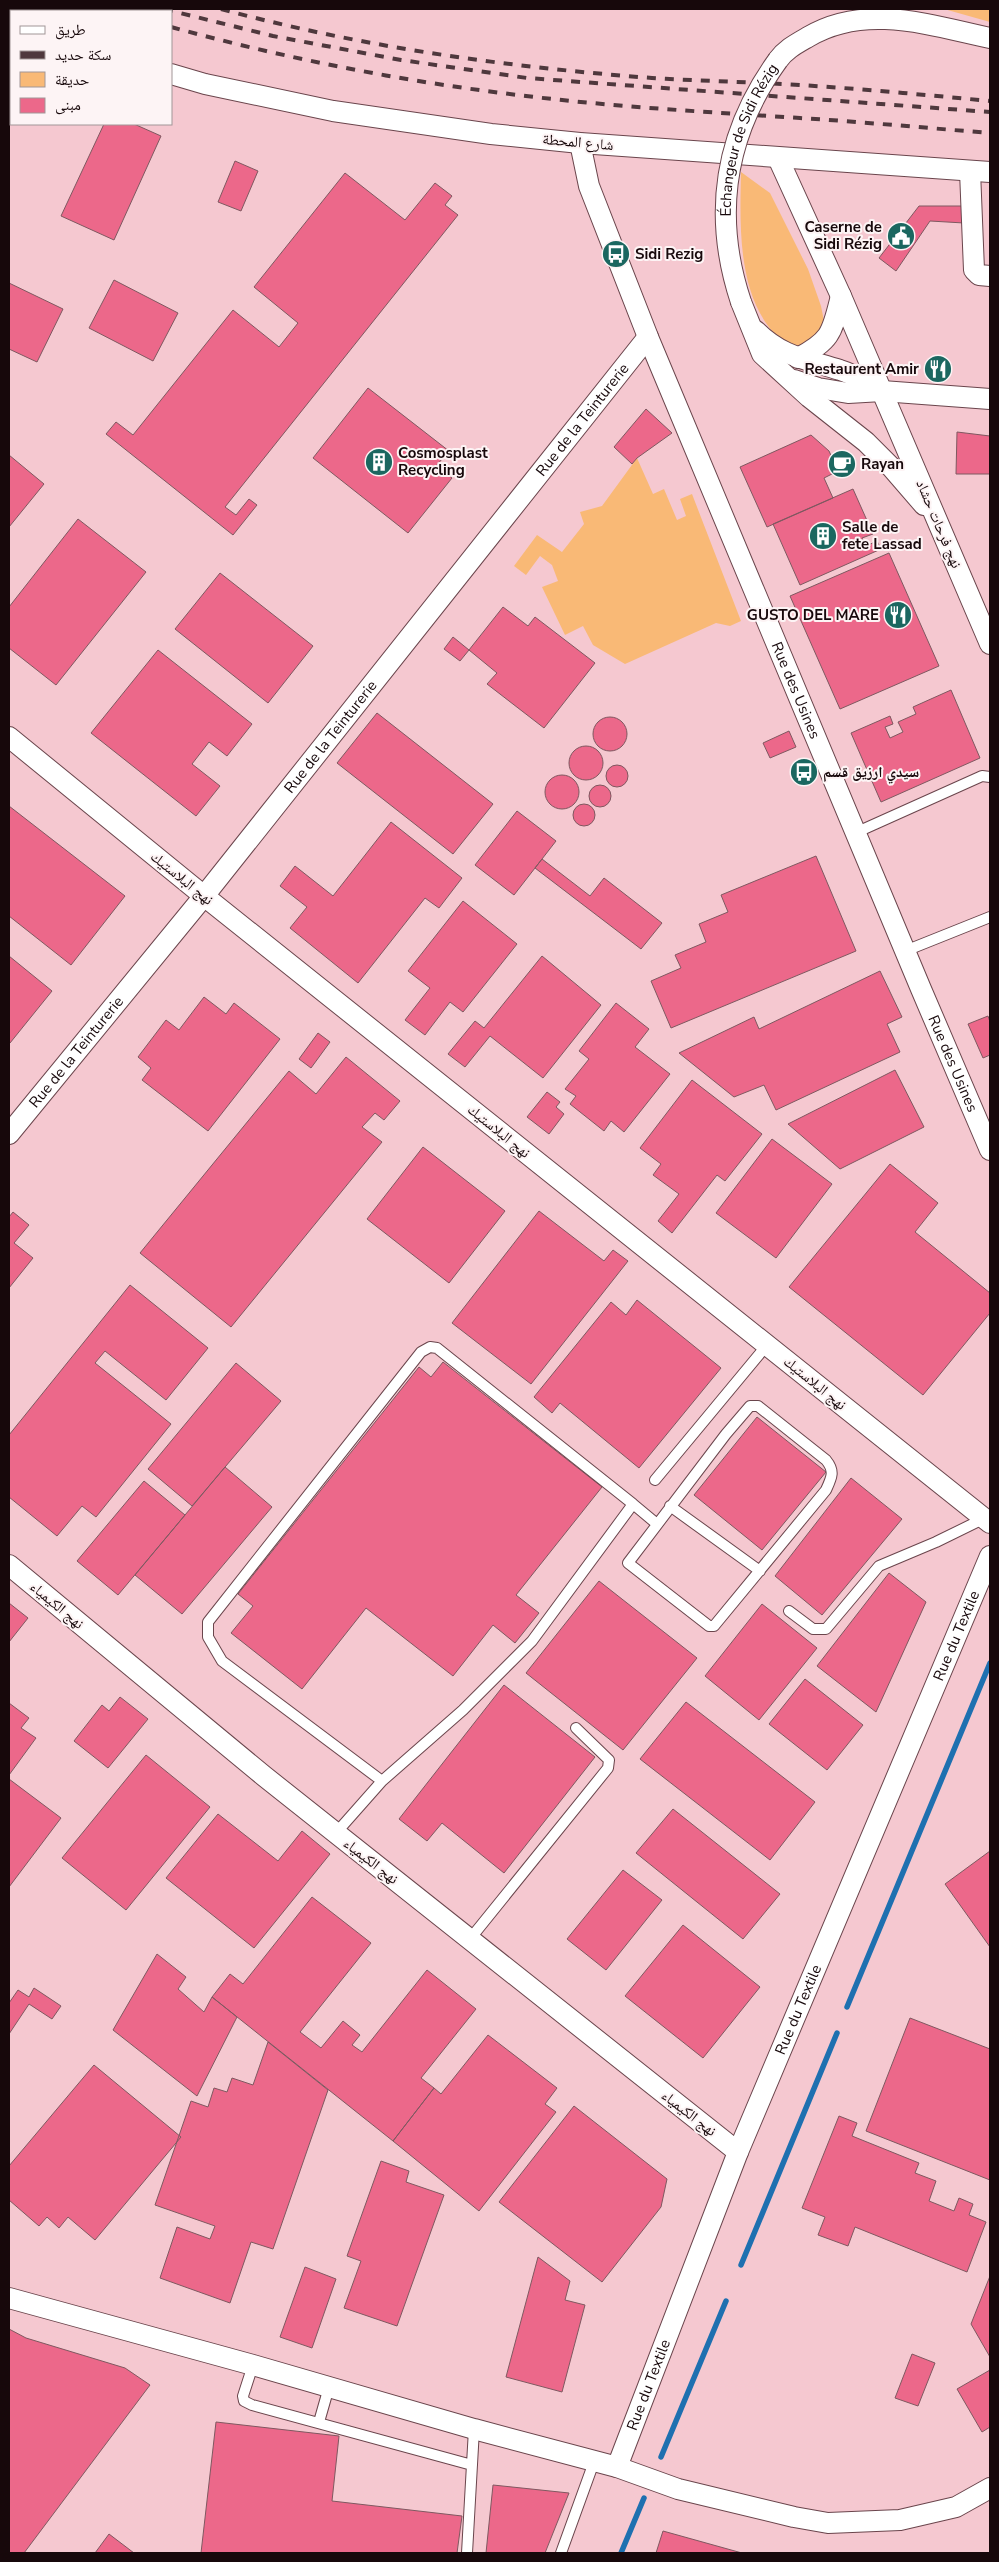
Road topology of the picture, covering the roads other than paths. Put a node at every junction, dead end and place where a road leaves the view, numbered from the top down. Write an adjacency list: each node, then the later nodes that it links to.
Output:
1 (990, 38): 9 (street, Échangeur de Sidi Rézig, bridge)
2 (172, 74): 3 (street, شارع المحطة)
3 (580, 143): 4 (street, شارع المحطة); 10 (street, Rue des Usines)
4 (778, 158): 5 (street, شارع المحطة); 8 (street, نهج فرحات حشاد)
5 (970, 171): 6 (street, شارع المحطة); 7 (street)
6 (990, 172)
7 (990, 276)
8 (841, 296): 11 (street); 13 (street, نهج فرحات حشاد)
9 (752, 326): 11 (street); 12 (street)
10 (648, 337): 19 (street, Rue des Usines); 20 (street, Rue de la Teinturerie)
11 (798, 358): 13 (street)
12 (787, 377): 13 (street); 15 (street)
13 (882, 390): 14 (street); 15 (street, نهج فرحات حشاد)
14 (990, 399)
15 (937, 520): 16 (street, نهج فرحات حشاد)
16 (990, 644)
17 (9, 737): 20 (street, نهج البلاستيك)
18 (990, 777): 19 (lane)
19 (855, 833): 22 (street, Rue des Usines)
20 (204, 896): 23 (street, Rue de la Teinturerie); 25 (street, نهج البلاستيك)
21 (990, 917): 22 (lane)
22 (905, 951): 24 (street, Rue des Usines)
23 (9, 1134)
24 (990, 1150)
25 (767, 1345): 26 (lane); 29 (street, نهج البلاستيك)
26 (655, 1480)
27 (633, 1504): 30 (lane); 36 (lane); 36 (lane)
28 (670, 1506): 30 (lane); 33 (lane); 33 (lane)
29 (988, 1521): 34 (lane)
30 (657, 1524): 33 (lane)
31 (990, 1556): 39 (street, Rue du Textile)
32 (9, 1565): 37 (street, نهج الكيمياء)
33 (760, 1571)
34 (790, 1611)
35 (576, 1728): 38 (lane)
36 (382, 1781): 37 (lane)
37 (336, 1833): 38 (street, نهج الكيمياء)
38 (470, 1939): 39 (street, نهج الكيمياء)
39 (738, 2152): 47 (street, Rue du Textile)
40 (9, 2298): 41 (street)
41 (253, 2365): 42 (street); 43 (lane)
42 (329, 2387): 43 (lane); 44 (street)
43 (319, 2422): 46 (lane)
44 (474, 2430): 45 (street); 46 (lane)
45 (594, 2462): 47 (street); 50 (lane)
46 (472, 2464): 49 (lane)
47 (617, 2467): 48 (street)
48 (990, 2488)
49 (467, 2553)
50 (561, 2553)

